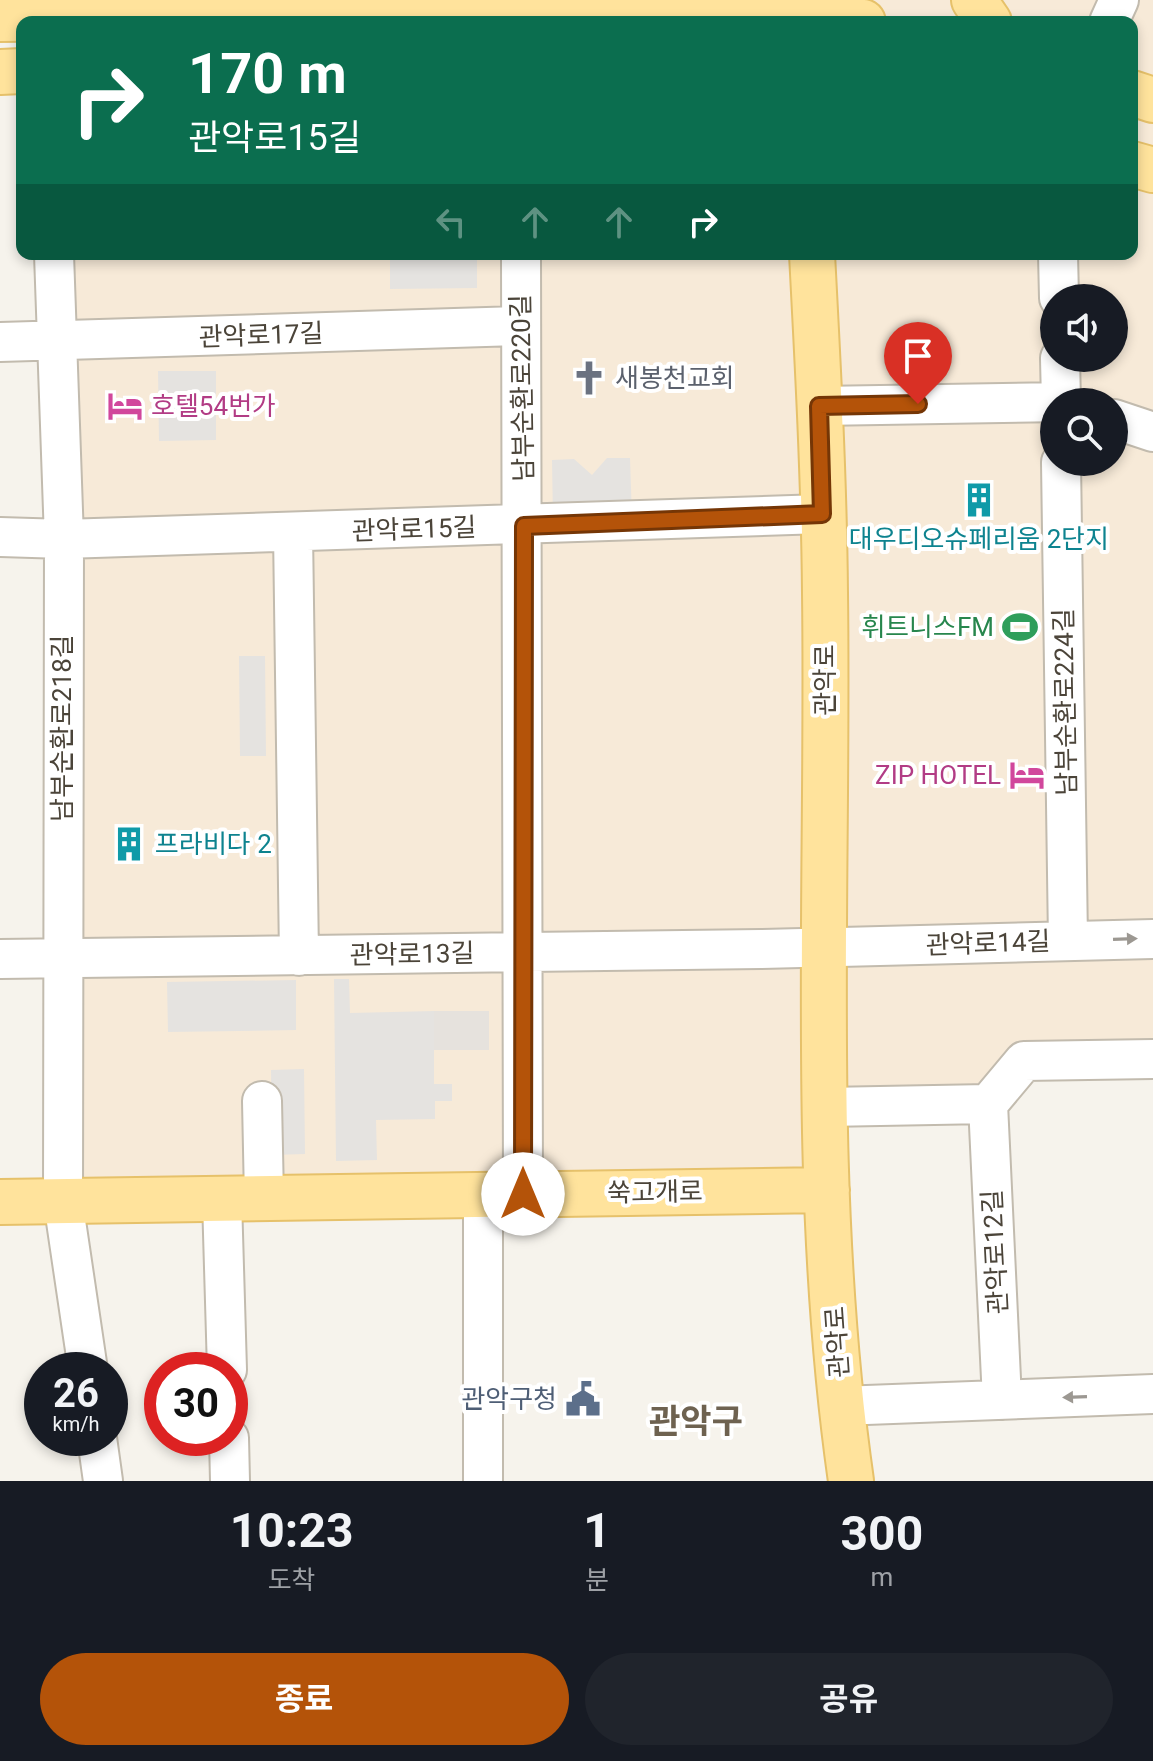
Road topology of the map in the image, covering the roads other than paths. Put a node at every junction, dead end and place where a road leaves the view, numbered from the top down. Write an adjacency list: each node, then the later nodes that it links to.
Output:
1 (674, 3): 2 (main road); 4 (main road)
2 (495, 6): 3 (main road)
3 (50, 9): 5 (main road)
4 (846, 15)
5 (0, 19)
6 (54, 260): 12 (street, 남부순환로218길)
7 (521, 260): 11 (street, 남부순환로220길)
8 (812, 260): 15 (main road, 관악로)
9 (1058, 260): 10 (street)
10 (1059, 284)
11 (521, 326): 12 (street, 관악로17길); 20 (street, 남부순환로220길)
12 (54, 341): 13 (street, 관악로17길); 23 (street, 남부순환로218길)
13 (0, 342)
14 (1040, 402): 15 (street)
15 (819, 406): 19 (main road, 관악로)
16 (1128, 424): 17 (street)
17 (1153, 432)
18 (1061, 476): 25 (street, 남부순환로224길)
19 (822, 514): 20 (street, 관악로15길); 26 (main road, 관악로)
20 (524, 526): 21 (street, 관악로15길); 27 (street, 남부순환로220길)
21 (293, 532): 23 (street, 관악로15길); 28 (street)
22 (0, 537): 23 (street, 관악로15길)
23 (64, 539): 30 (street, 남부순환로218길)
24 (1153, 939): 25 (street, 관악로14길, one-way to 24)
25 (1068, 941): 26 (street, 관악로14길)
26 (823, 948): 27 (street, 관악로13길); 34 (main road, 관악로)
27 (522, 951): 28 (street, 관악로13길); 36 (street, 남부순환로220길)
28 (299, 956): 30 (street, 관악로13길)
29 (0, 959): 30 (street, 관악로13길)
30 (61, 959): 38 (street, 남부순환로218길)
31 (1153, 1059): 33 (street)
32 (262, 1101): 37 (street)
33 (988, 1104): 34 (street); 43 (street, 관악로12길)
34 (826, 1107): 35 (main road, 관악로)
35 (827, 1190): 36 (main road, 쑥고개로); 44 (main road, 관악로)
36 (503, 1195): 37 (main road, 쑥고개로); 49 (street)
37 (243, 1198): 38 (main road, 쑥고개로); 41 (street)
38 (63, 1201): 39 (main road, 쑥고개로); 40 (street, 남부순환로218길)
39 (0, 1202)
40 (85, 1352)
41 (229, 1352)
42 (1153, 1394): 43 (street, one-way to 43)
43 (1002, 1400): 44 (street)
44 (840, 1406): 50 (main road, 관악로)
45 (100, 1456): 47 (street)
46 (229, 1456): 48 (street)
47 (103, 1481)
48 (230, 1481)
49 (483, 1481)
50 (851, 1481)

